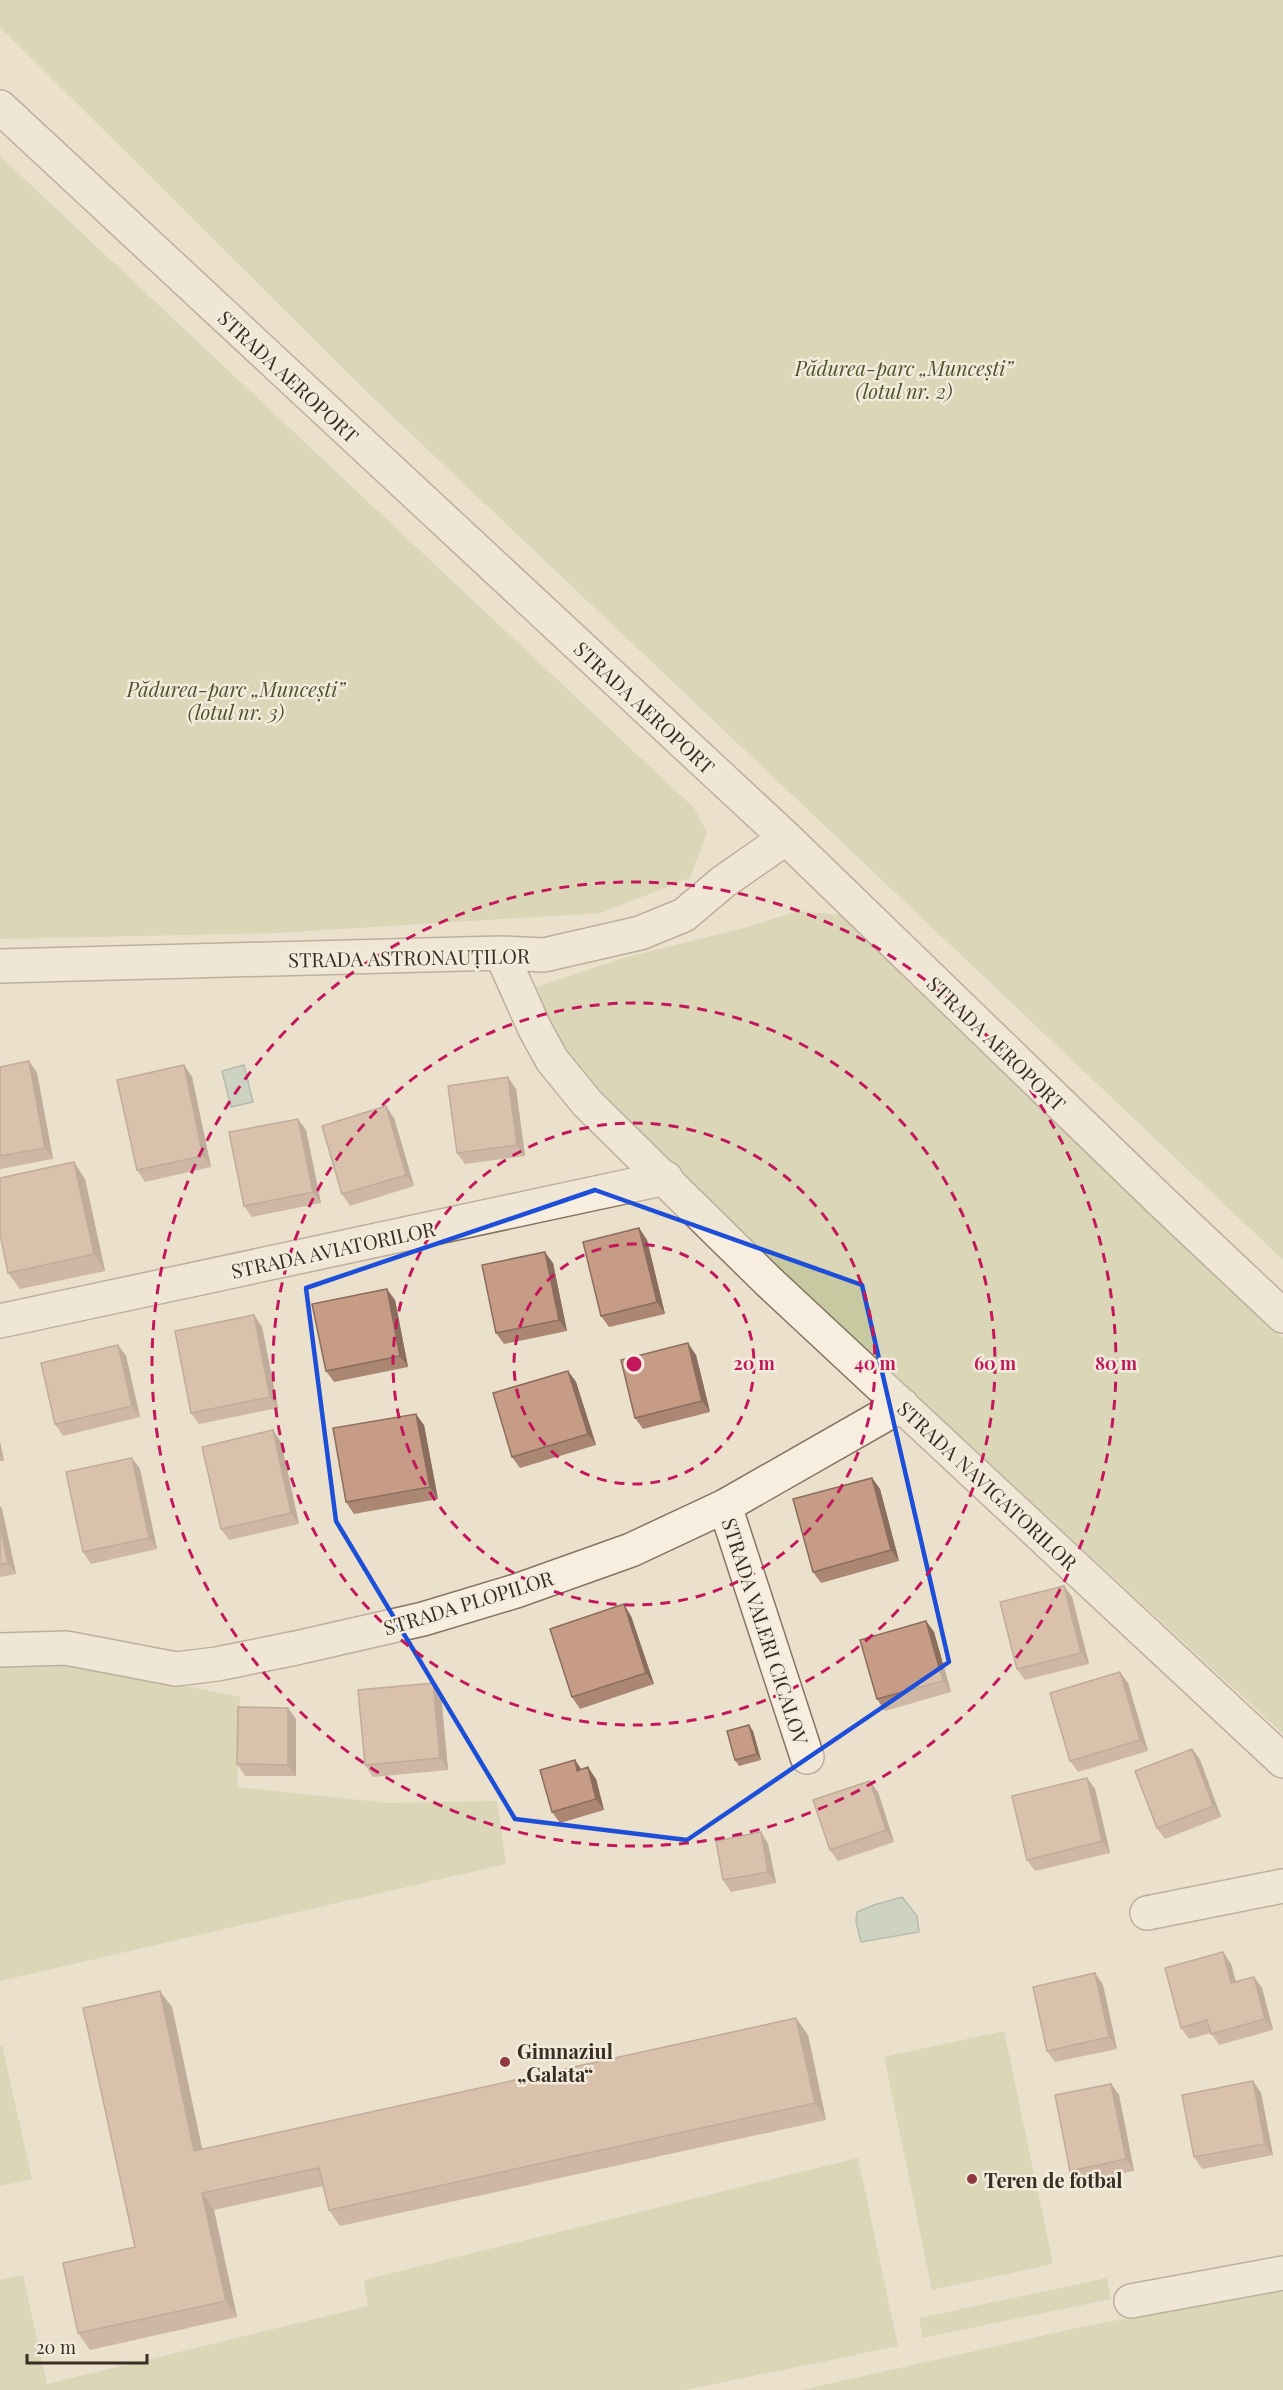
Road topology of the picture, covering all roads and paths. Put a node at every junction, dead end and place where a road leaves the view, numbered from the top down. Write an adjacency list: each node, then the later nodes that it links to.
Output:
1 (0, 107): 2 (street, STRADA AEROPORT)
2 (786, 838): 3 (street, STRADA ASTRONAUȚILOR); 6 (street, STRADA AEROPORT)
3 (501, 953): 4 (street, STRADA ASTRONAUȚILOR); 5 (street, STRADA NAVIGATORILOR)
4 (0, 966)
5 (666, 1178): 7 (street, STRADA AVIATORILOR); 8 (street, STRADA NAVIGATORILOR)
6 (1283, 1316)
7 (0, 1321)
8 (902, 1405): 9 (street, STRADA PLOPILOR); 12 (street, STRADA NAVIGATORILOR)
9 (725, 1506): 10 (street, STRADA PLOPILOR); 11 (street, STRADA VALERI CICALOV)
10 (0, 1650)
11 (807, 1757)
12 (1283, 1761)
13 (1283, 1886): 14 (street)
14 (1147, 1913)
15 (1283, 2273): 16 (street)
16 (1131, 2301)

